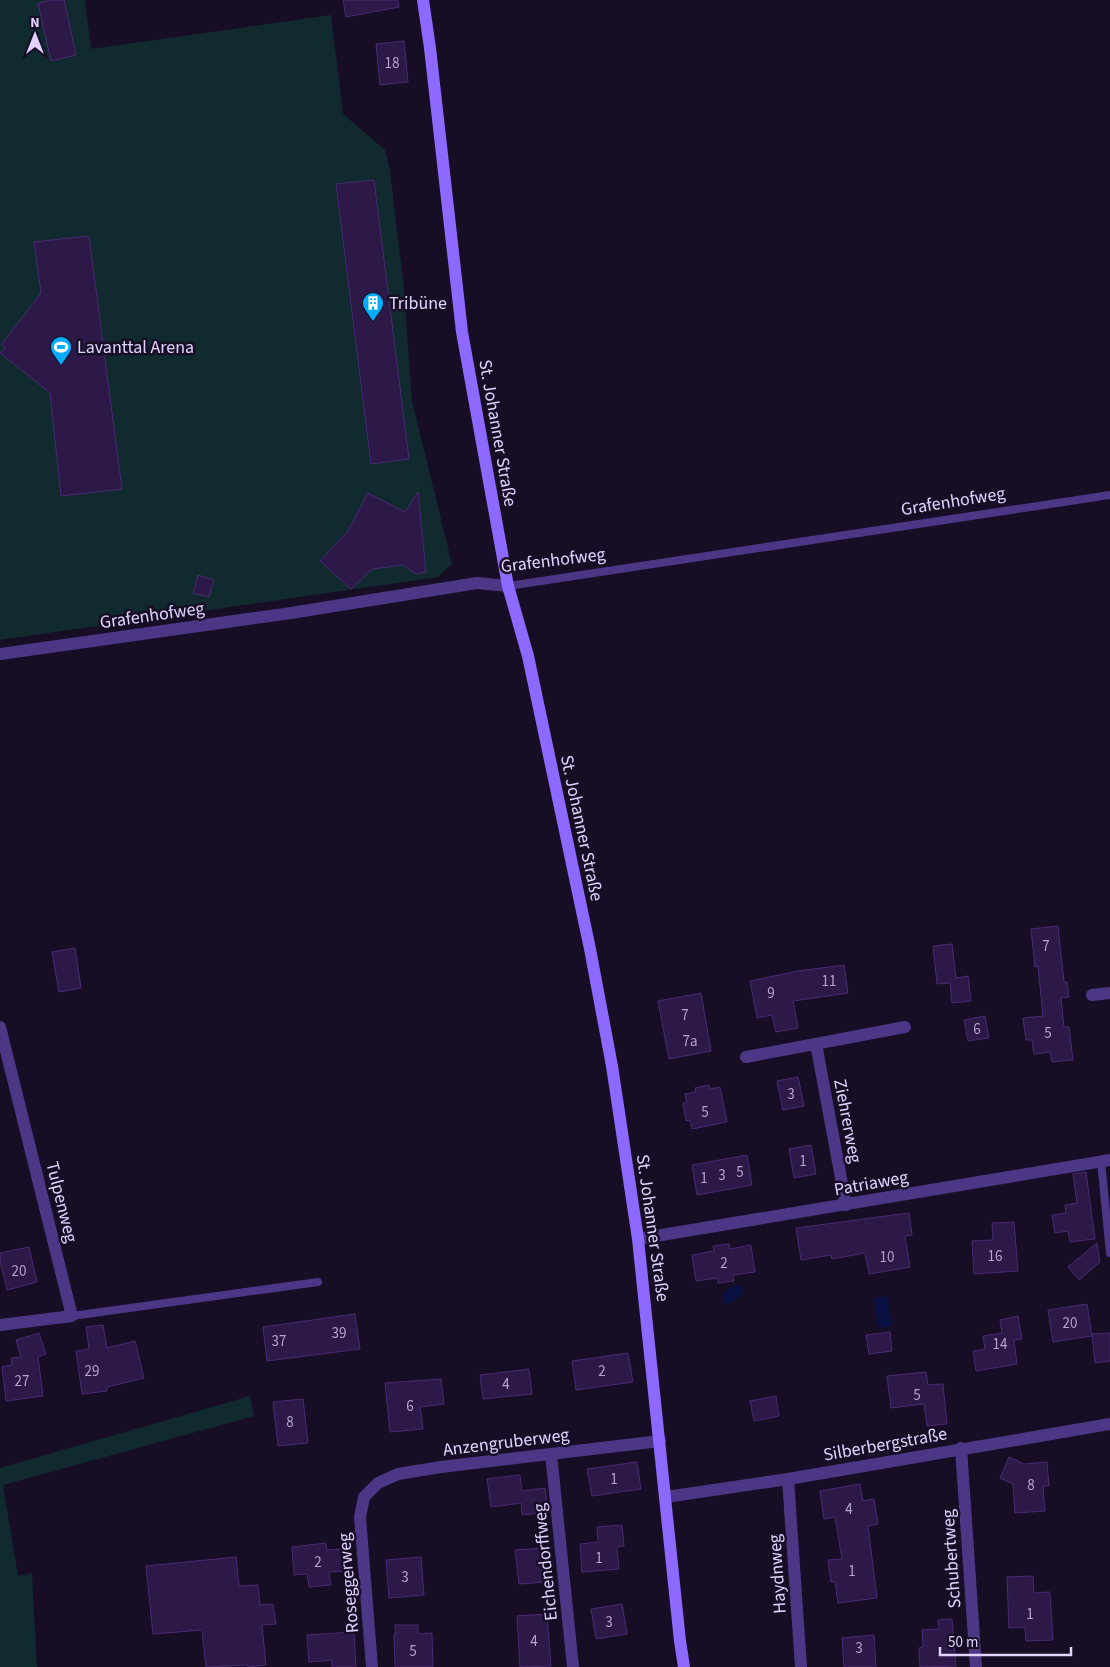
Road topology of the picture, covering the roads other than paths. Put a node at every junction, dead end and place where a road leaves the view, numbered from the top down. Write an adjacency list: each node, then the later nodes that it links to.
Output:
1 (424, 0): 3 (street, St. Johanner Straße)
2 (1110, 495): 3 (lane, Grafenhofweg)
3 (508, 586): 4 (street, Grafenhofweg); 13 (street, St. Johanner Straße)
4 (0, 654)
5 (1110, 993): 6 (street)
6 (1092, 994)
7 (0, 1027): 16 (street, Tulpenweg)
8 (905, 1027): 9 (street)
9 (816, 1044): 10 (street); 12 (street, Ziehrerweg)
10 (746, 1057)
11 (1106, 1160): 12 (street, Patriaweg); 14 (lane)
12 (846, 1205): 13 (street, Patriaweg)
13 (638, 1239): 19 (street, St. Johanner Straße)
14 (1110, 1253)
15 (318, 1282): 16 (lane)
16 (72, 1316): 17 (street)
17 (0, 1325)
18 (1110, 1424): 20 (street, Silberbergstraße)
19 (660, 1441): 21 (street, Anzengruberweg); 24 (street, St. Johanner Straße)
20 (961, 1448): 22 (street, Silberbergstraße); 29 (street, Schubertweg)
21 (551, 1454): 23 (street, Anzengruberweg); 26 (street, Eichendorffweg)
22 (788, 1478): 24 (street, Silberbergstraße); 28 (street, Haydnweg)
23 (364, 1497): 25 (street, Roseggerweg)
24 (666, 1497): 27 (street, St. Johanner Straße)
25 (372, 1667)
26 (573, 1667)
27 (684, 1667)
28 (801, 1667)
29 (976, 1667)

